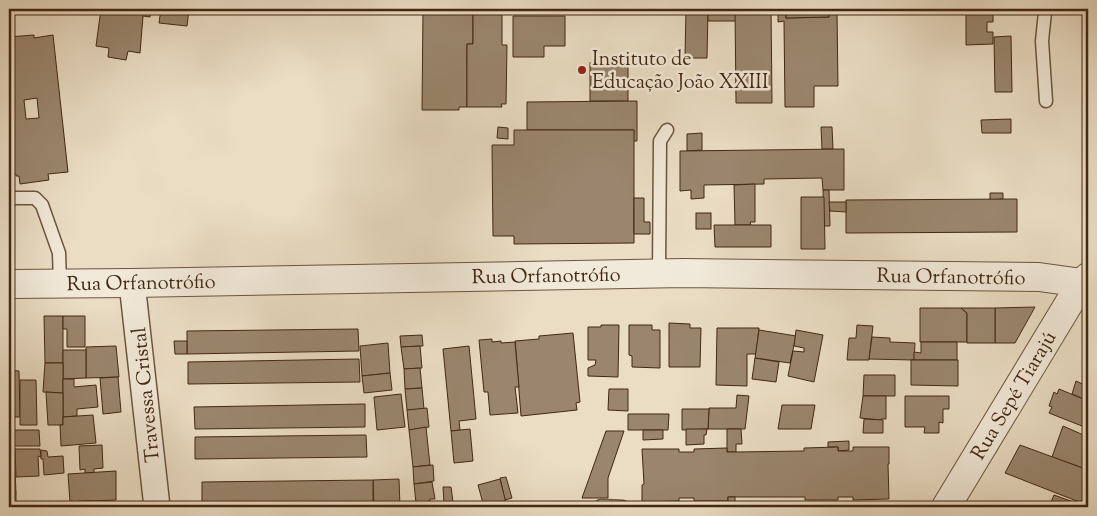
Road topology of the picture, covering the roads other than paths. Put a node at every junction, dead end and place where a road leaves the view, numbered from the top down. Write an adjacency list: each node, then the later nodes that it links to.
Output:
1 (1048, 9): 2 (lane)
2 (1046, 101)
3 (667, 130): 6 (lane)
4 (9, 198): 10 (lane)
5 (1088, 256): 7 (street, Rua Sepé Tiarajú)
6 (659, 273): 7 (street, Rua Orfanotrófio); 8 (street, Rua Orfanotrófio)
7 (1086, 282): 14 (street, Rua Sepé Tiarajú)
8 (132, 283): 10 (street, Rua Orfanotrófio); 12 (street, Travessa Cristal)
9 (9, 284): 10 (street, Rua Orfanotrófio)
10 (60, 284)
11 (601, 506): 13 (lane)
12 (157, 507)
13 (623, 507)
14 (946, 507)

